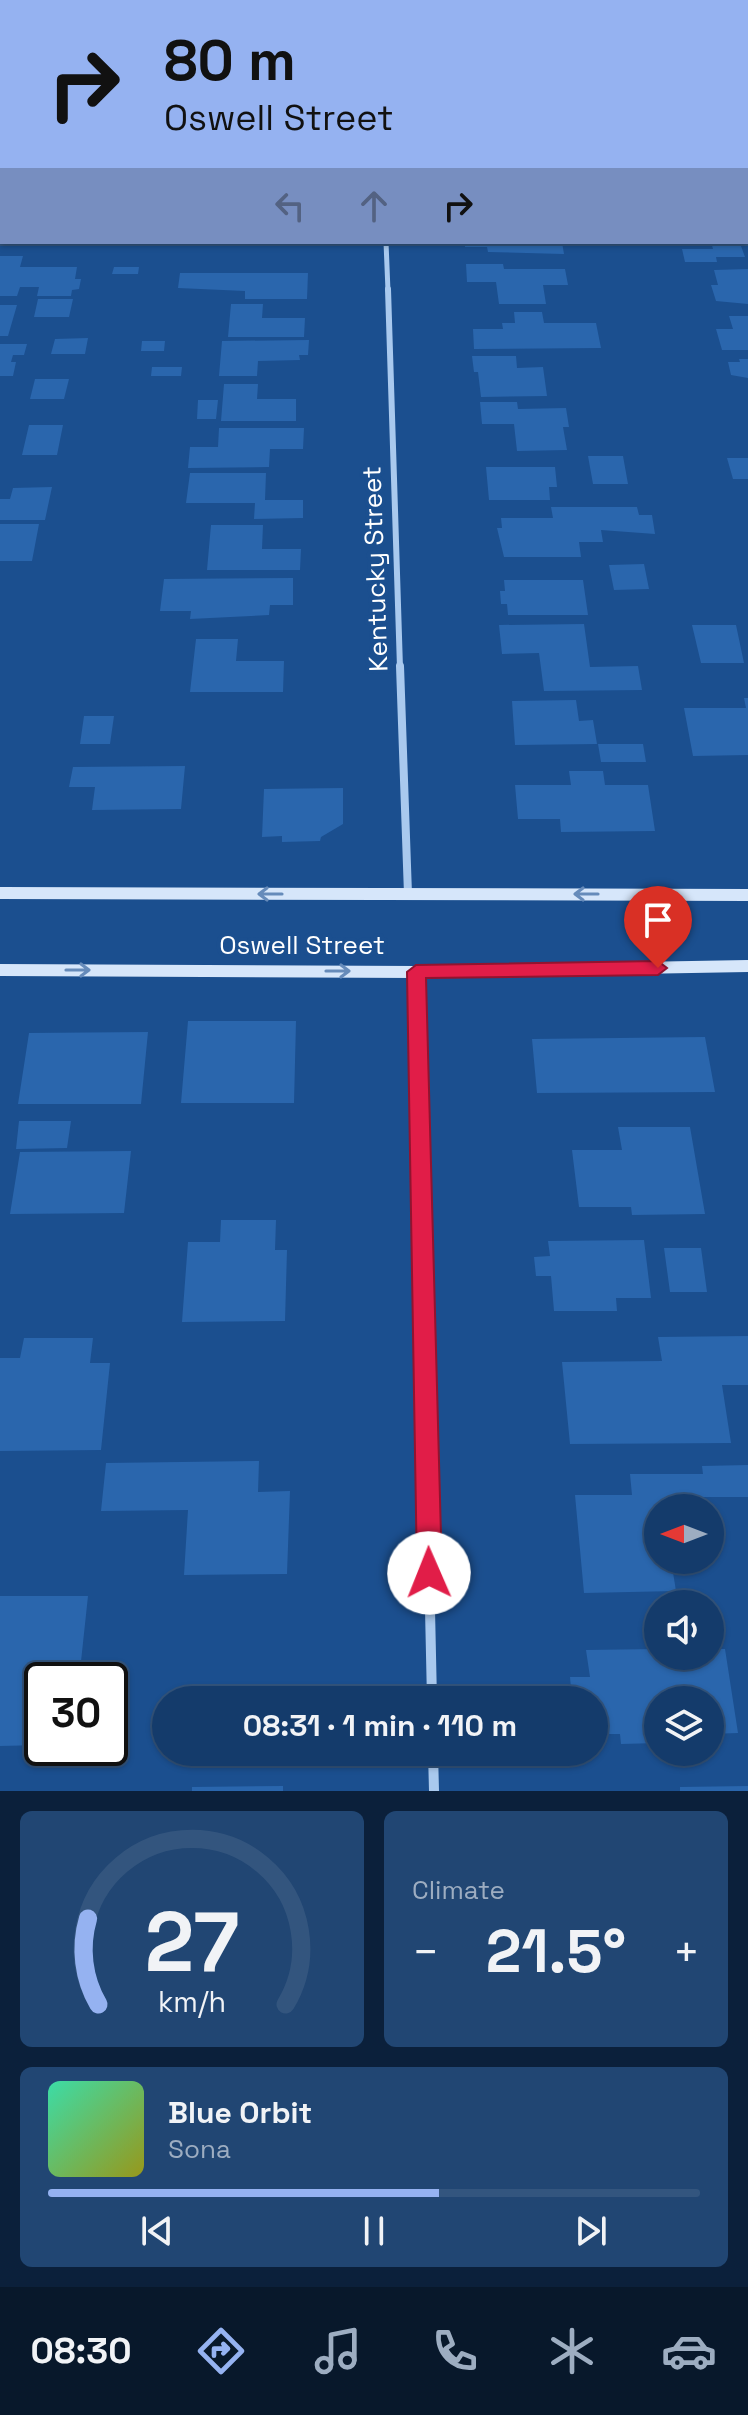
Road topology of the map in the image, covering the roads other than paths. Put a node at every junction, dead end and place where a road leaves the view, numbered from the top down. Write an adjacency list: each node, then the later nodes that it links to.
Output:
1 (386, 244): 3 (street, Kentucky Street)
2 (0, 893): 3 (main road, Oswell Street, one-way to 2)
3 (408, 894): 4 (main road, Oswell Street, one-way to 3)
4 (748, 895)
5 (748, 966): 7 (main road, Oswell Street)
6 (0, 970): 7 (main road, Oswell Street, one-way to 7)
7 (416, 972): 8 (street)
8 (432, 1686)
9 (433, 1766): 10 (street)
10 (434, 1791)

